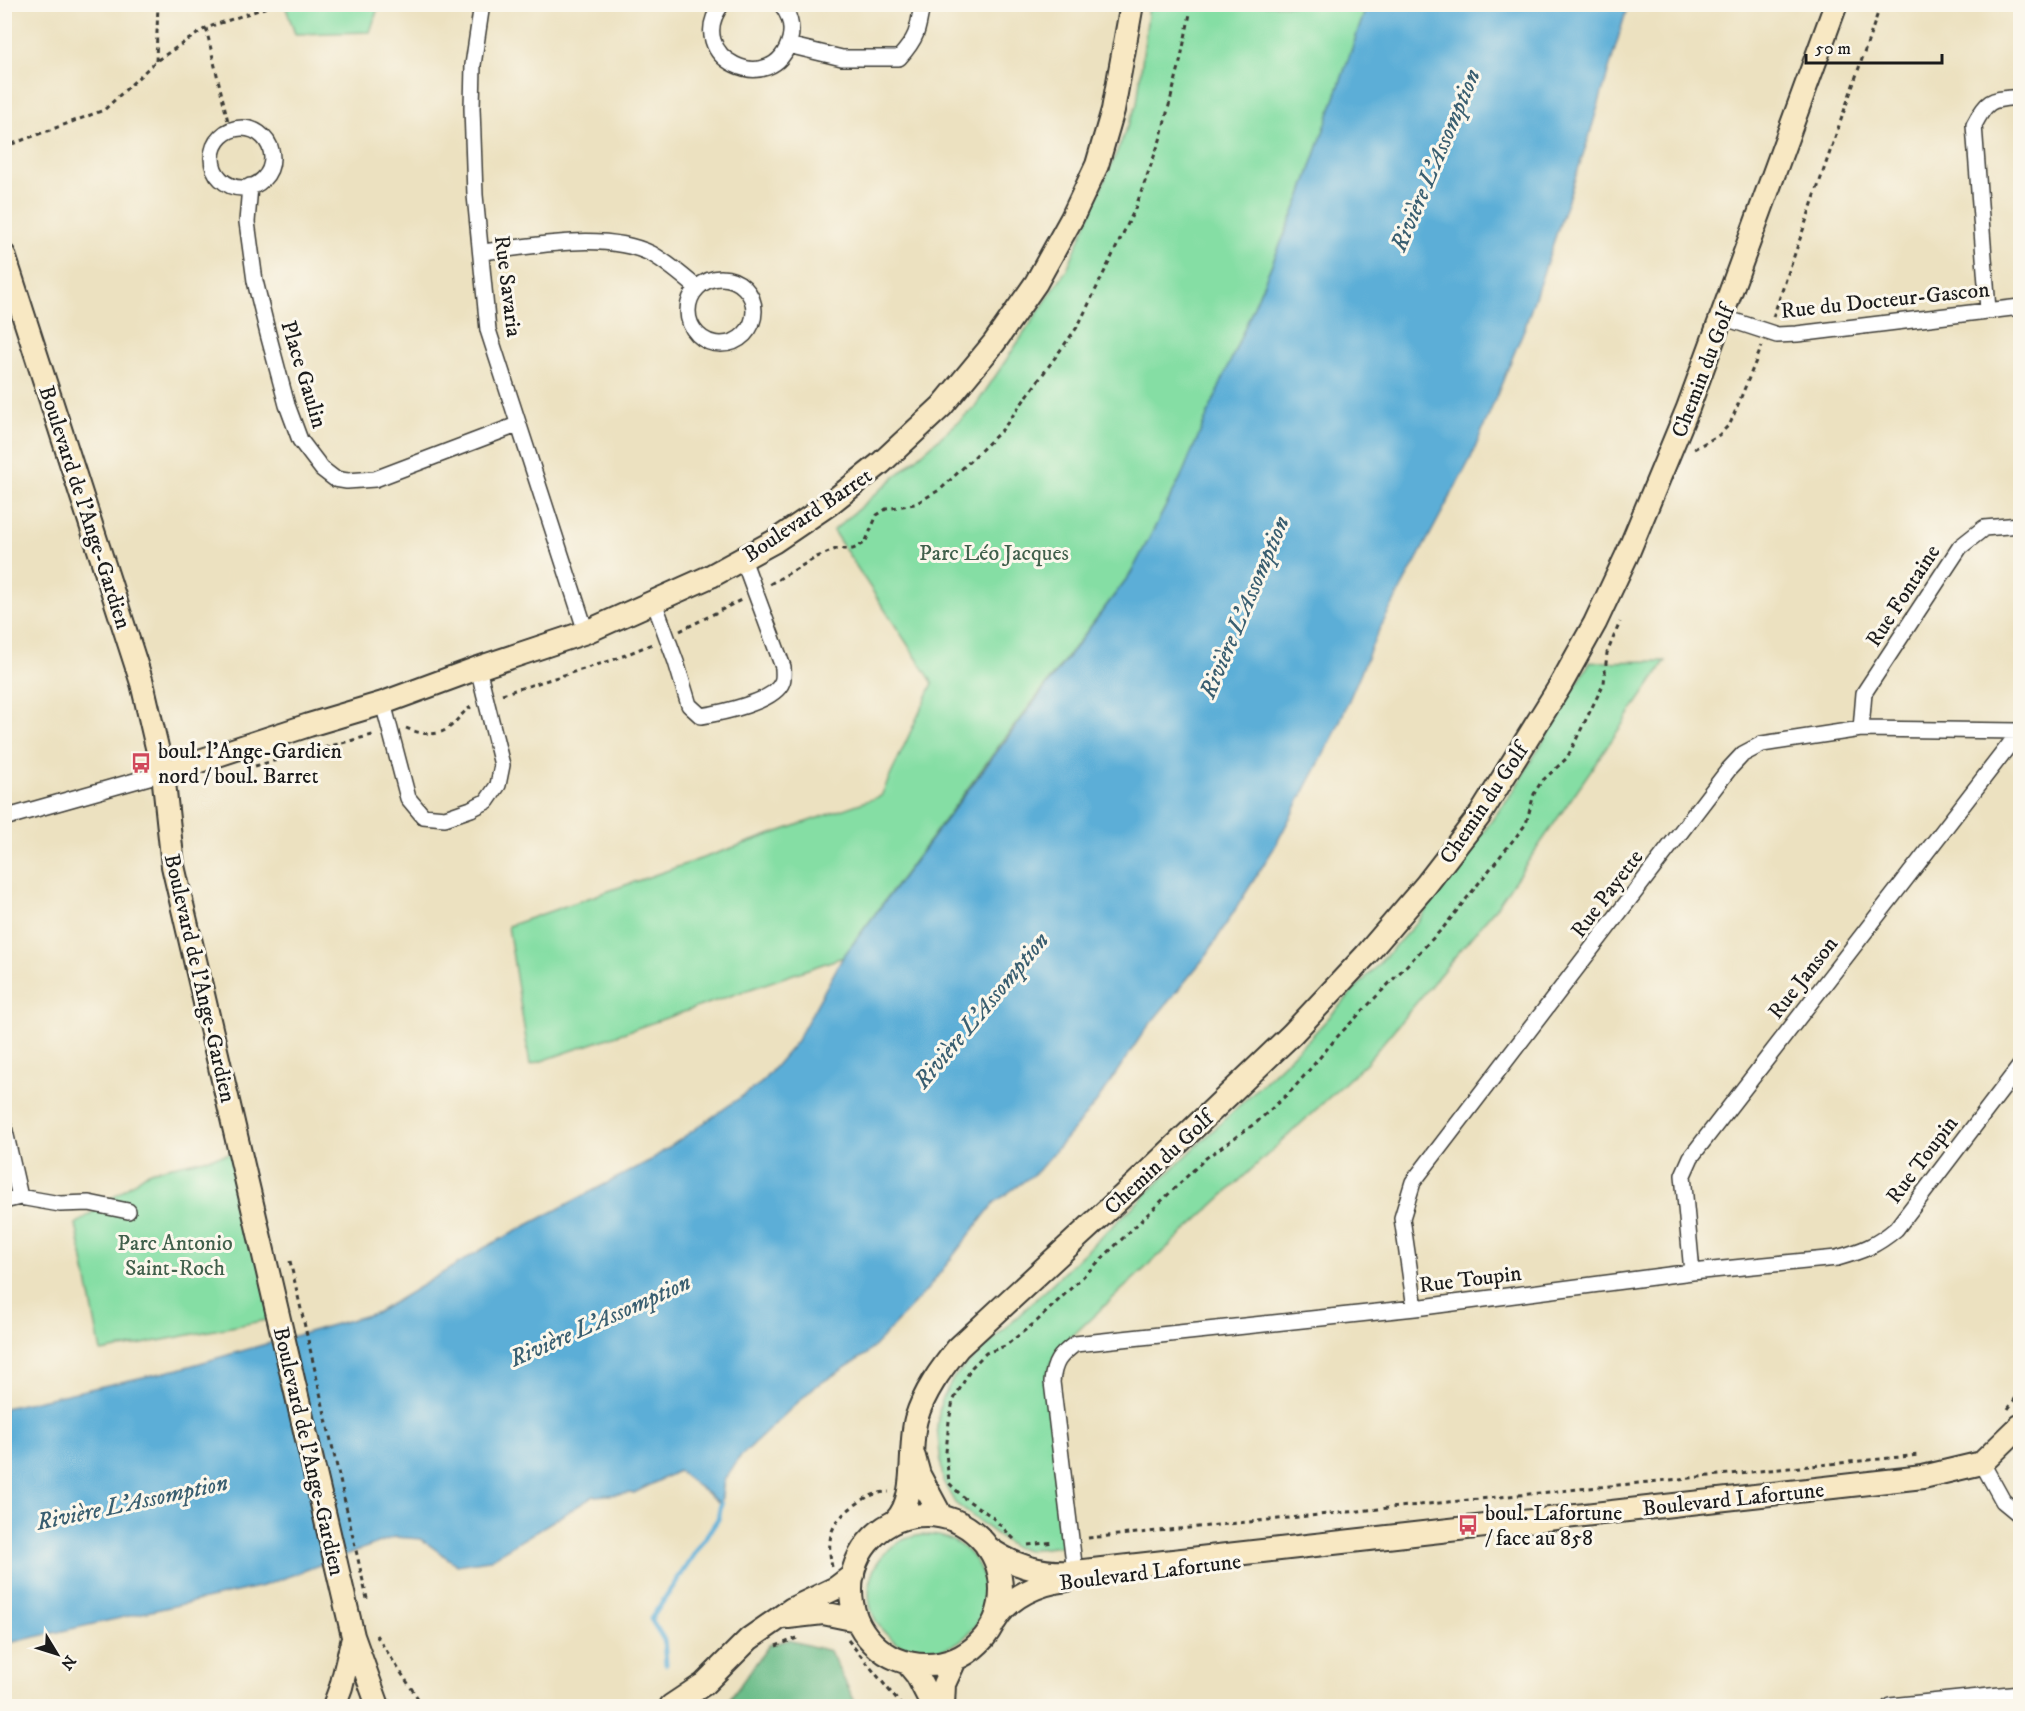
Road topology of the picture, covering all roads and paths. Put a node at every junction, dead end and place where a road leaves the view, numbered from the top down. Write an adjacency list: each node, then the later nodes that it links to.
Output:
1 (158, 4): 13 (path)
2 (276, 4): 11 (path)
3 (482, 4): 18 (street, Rue Savaria)
4 (722, 4): 12 (street)
5 (781, 4): 12 (street)
6 (922, 4): 12 (street)
7 (1132, 4): 28 (street, Boulevard Barret)
8 (1192, 4): 29 (path)
9 (1836, 4): 23 (street, Chemin du Golf)
10 (1881, 4): 24 (path)
11 (206, 28): 13 (path); 15 (path)
12 (788, 45)
13 (156, 61): 16 (path)
14 (2020, 97): 22 (street)
15 (230, 130): 17 (street); 17 (street)
16 (4, 147)
17 (250, 186): 25 (street, Place Gaulin)
18 (481, 252): 20 (street); 25 (street, Rue Savaria)
19 (4, 255): 41 (street, Boulevard de l'Ange-Gardien)
20 (697, 288): 20 (street)
21 (2020, 307): 22 (street, Rue du Docteur-Gascon)
22 (1988, 310): 24 (street, Rue du Docteur-Gascon)
23 (1722, 317): 24 (street, Rue du Docteur-Gascon); 52 (street, Chemin du Golf)
24 (1768, 332): 26 (path)
25 (517, 425): 32 (street, Rue Savaria)
26 (1690, 453)
27 (2020, 525): 37 (street, Rue Fontaine)
28 (743, 559): 29 (street); 30 (street, Boulevard Barret)
29 (755, 593): 33 (path); 33 (street)
30 (654, 602): 32 (street, Boulevard Barret); 33 (street)
31 (1620, 621): 60 (path)
32 (586, 632): 34 (street, Boulevard Barret)
33 (667, 637): 35 (path)
34 (478, 668): 35 (street); 36 (street, Boulevard Barret)
35 (486, 699): 38 (path); 38 (street)
36 (382, 703): 38 (street); 41 (street, Boulevard Barret)
37 (1861, 729): 39 (street, Rue Payette); 49 (street, Rue Payette)
38 (390, 730): 40 (path)
39 (2020, 731): 48 (street, Rue Janson)
40 (255, 766)
41 (163, 773): 42 (street); 69 (street, Boulevard de l'Ange-Gardien)
42 (4, 818)
43 (2020, 1066): 48 (street, Rue Toupin)
44 (4, 1127): 45 (street)
45 (12, 1199): 46 (street)
46 (128, 1211)
47 (290, 1261): 65 (path)
48 (1692, 1272): 49 (street, Rue Toupin)
49 (1415, 1308): 63 (street, Rue Toupin)
50 (2020, 1392): 51 (path)
51 (2011, 1421): 54 (street)
52 (913, 1453): 57 (street, Chemin du Golf); 58 (street, Chemin du Golf)
53 (1921, 1455): 59 (path)
54 (1982, 1463): 56 (street); 62 (street, Boulevard Lafortune)
55 (898, 1494): 64 (path)
56 (2020, 1515)
57 (941, 1516): 58 (street); 61 (street)
58 (895, 1521): 64 (street)
59 (1094, 1538)
60 (1052, 1543)
61 (987, 1547): 63 (street, Boulevard Lafortune); 67 (street)
62 (1287, 1548): 63 (street, Boulevard Lafortune); 67 (street, Boulevard Lafortune)
63 (1076, 1572)
64 (843, 1575): 66 (street); 68 (street)
65 (370, 1611)
66 (781, 1617): 68 (street); 78 (street)
67 (992, 1628): 72 (street)
68 (852, 1629): 73 (street); 79 (path)
69 (364, 1635): 75 (street); 76 (street, Boulevard de l'Ange-Gardien); 77 (path)
70 (800, 1637): 71 (path)
71 (772, 1648)
72 (955, 1660): 73 (street); 81 (street)
73 (908, 1664): 80 (street)
74 (2020, 1693): 82 (street)
75 (334, 1707)
76 (378, 1707)
77 (423, 1707)
78 (671, 1707)
79 (902, 1707)
80 (933, 1707)
81 (943, 1707)
82 (1890, 1707)

